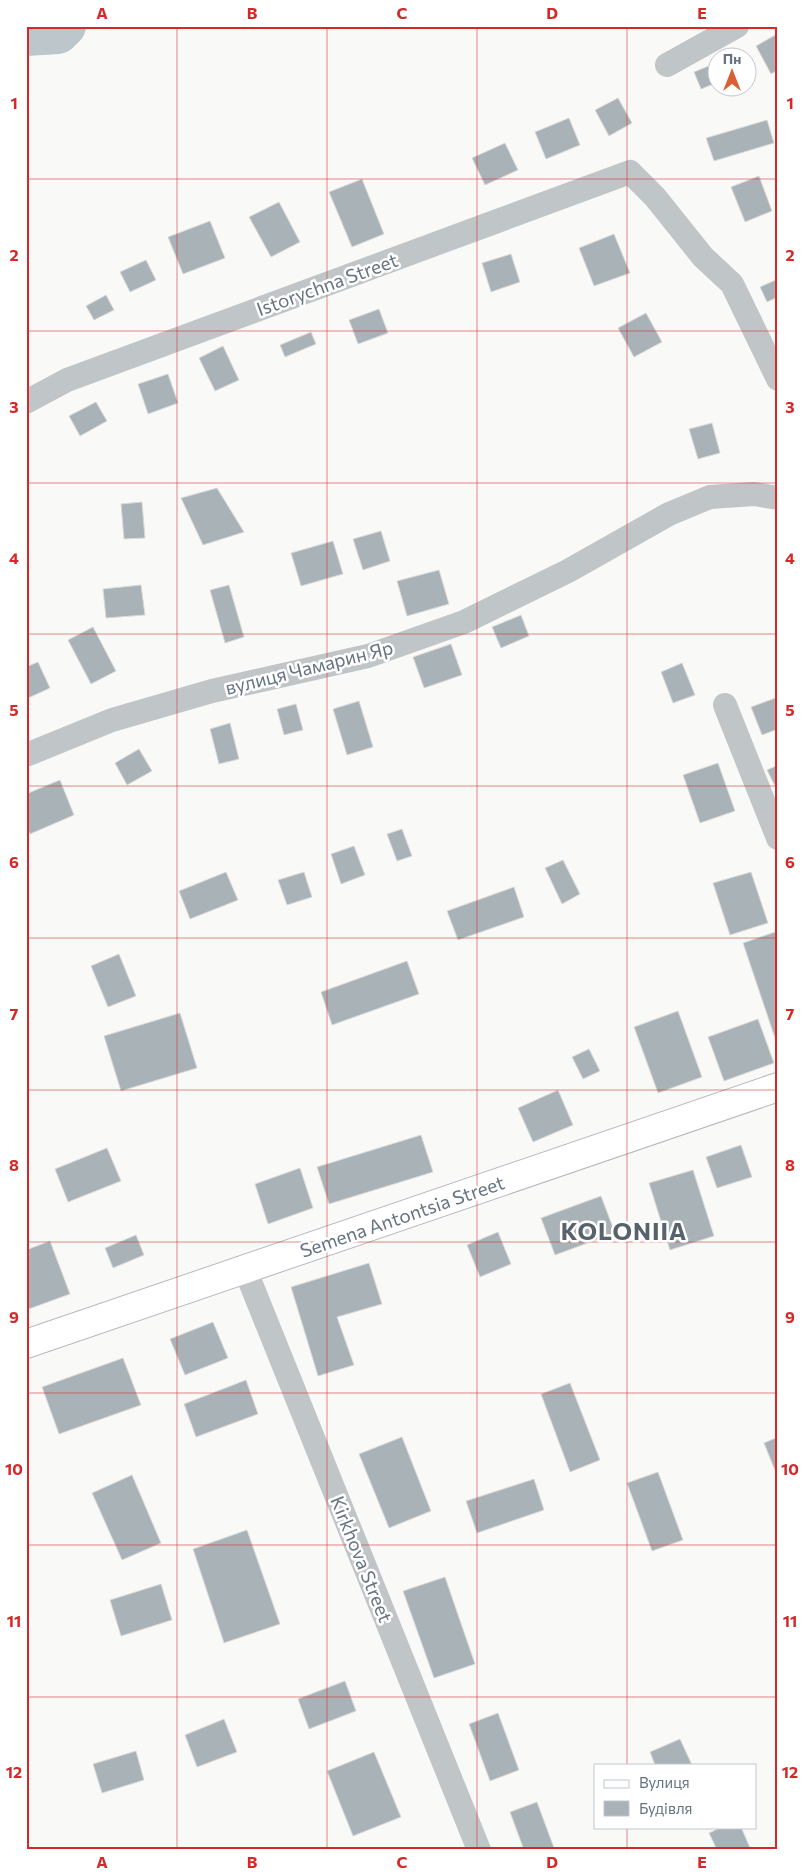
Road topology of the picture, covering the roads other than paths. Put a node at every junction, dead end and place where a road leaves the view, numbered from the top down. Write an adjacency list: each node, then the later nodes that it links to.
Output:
1 (737, 26): 2 (street)
2 (668, 64)
3 (778, 378): 4 (street, Istorychna Street)
4 (26, 402)
5 (778, 498): 7 (street, вулиця Чамарин Яр)
6 (725, 705): 8 (street)
7 (26, 756)
8 (778, 838)
9 (778, 1087): 10 (street, Semena Antontsia Street)
10 (245, 1269): 11 (street, Semena Antontsia Street); 12 (street, Kirkhova Street)
11 (26, 1344)
12 (479, 1850)

